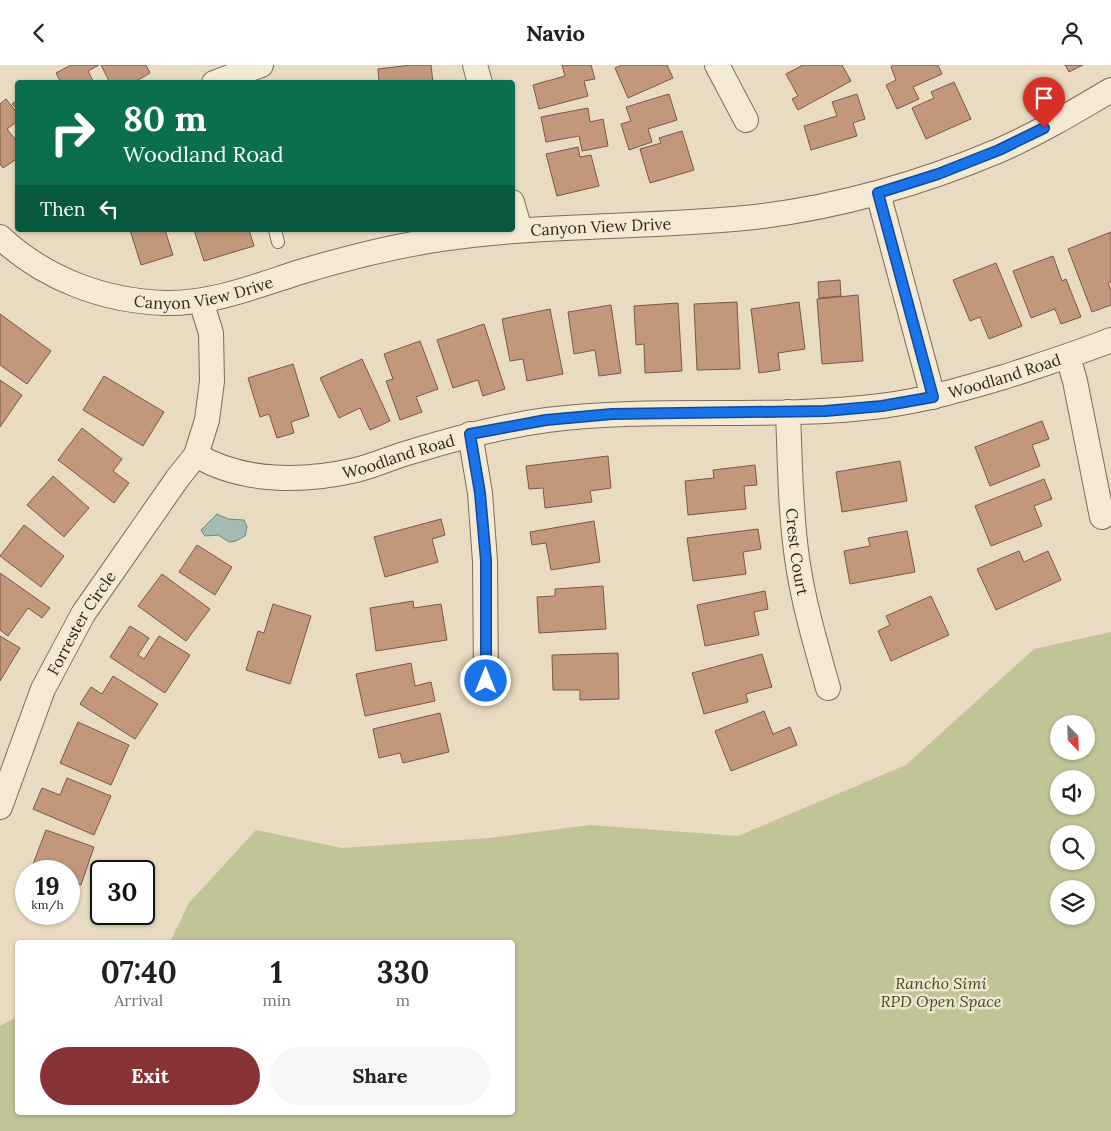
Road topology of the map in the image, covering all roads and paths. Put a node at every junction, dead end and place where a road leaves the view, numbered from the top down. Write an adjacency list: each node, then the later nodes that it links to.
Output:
1 (261, 65): 4 (street)
2 (475, 65): 5 (street)
3 (718, 65): 7 (street)
4 (237, 78)
5 (479, 80)
6 (1111, 90): 8 (street, Canyon View Drive)
7 (746, 120)
8 (878, 193): 10 (street, Canyon View Drive); 17 (street)
9 (515, 212): 10 (street)
10 (520, 230): 11 (street, Canyon View Drive)
11 (515, 231)
12 (502, 232): 14 (street, Canyon View Drive)
13 (1, 241): 14 (street, Canyon View Drive)
14 (200, 301): 20 (street)
15 (1111, 340): 16 (street, Woodland Road)
16 (1068, 357): 17 (street, Woodland Road); 21 (street)
17 (933, 397): 18 (street, Woodland Road)
18 (788, 412): 19 (street, Woodland Road); 23 (street, Crest Court)
19 (470, 434): 20 (street, Woodland Road); 22 (street)
20 (196, 455): 24 (street, Forrester Circle)
21 (1102, 517)
22 (486, 681)
23 (828, 689)
24 (0, 807)

